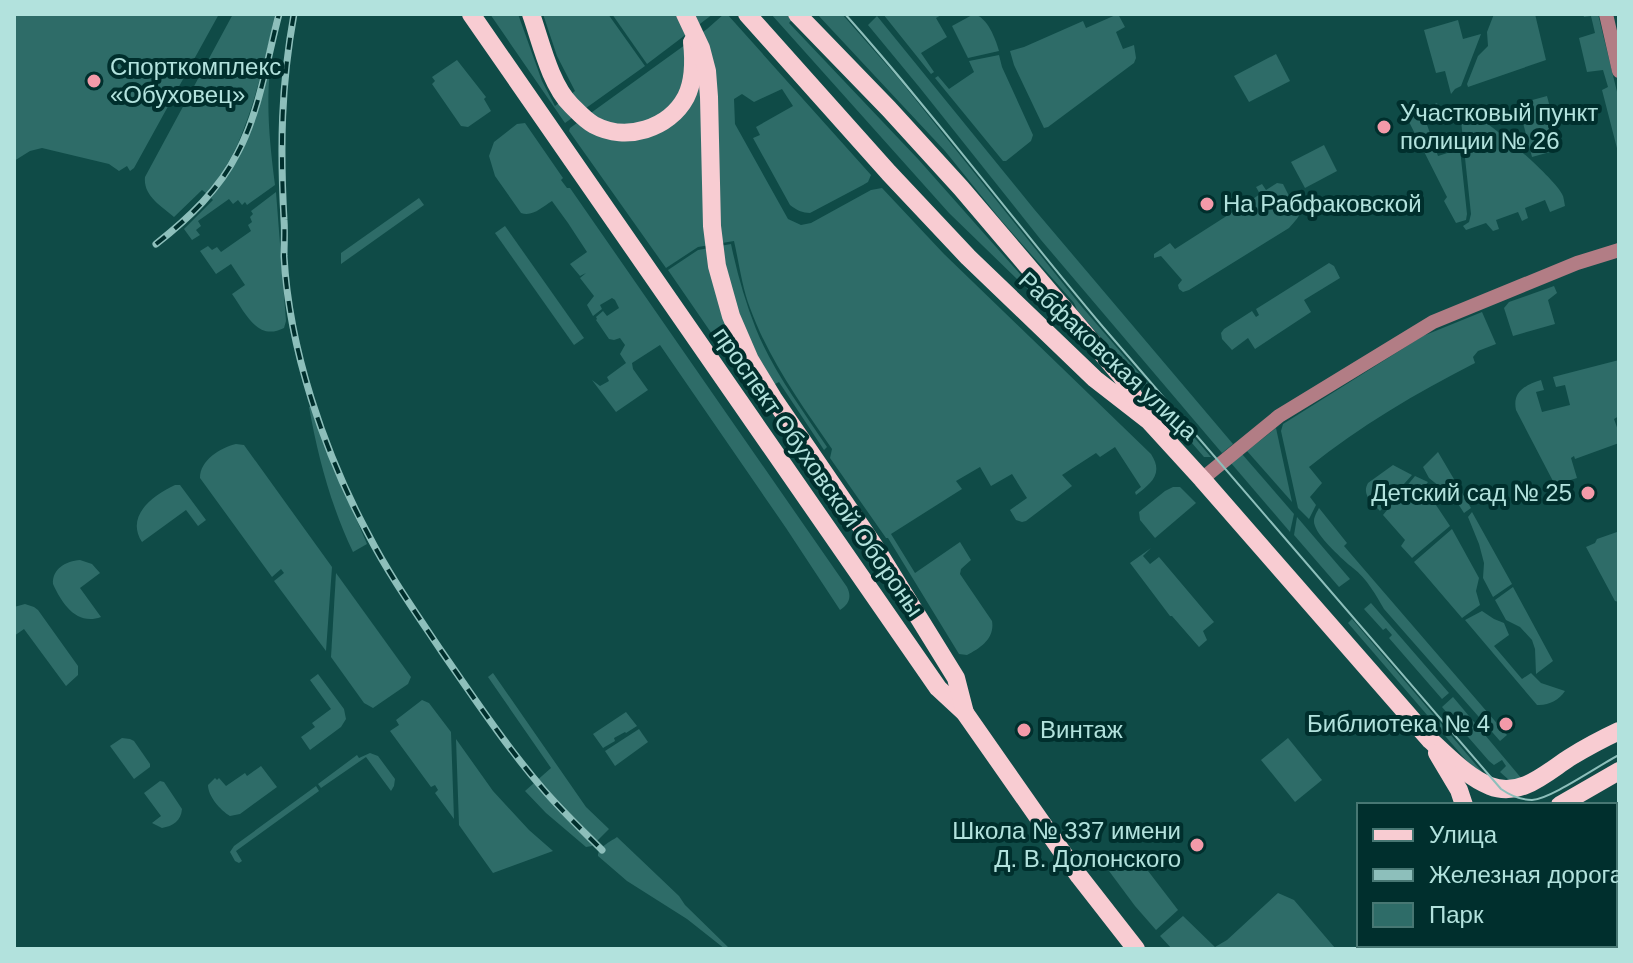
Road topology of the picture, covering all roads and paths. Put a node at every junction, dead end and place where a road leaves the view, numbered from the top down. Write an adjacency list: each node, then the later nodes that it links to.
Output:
1 (471, 14): 11 (main road, проспект Обуховской Обороны)
2 (531, 14): 6 (main road)
3 (747, 14): 9 (main road, Рабфаковская улица)
4 (797, 14): 9 (main road)
5 (1606, 14): 7 (street)
6 (688, 18): 11 (main road)
7 (1619, 71)
8 (1619, 250): 10 (street)
9 (1149, 421): 10 (main road, Рабфаковская улица)
10 (1202, 479): 13 (main road, Рабфаковская улица)
11 (965, 713): 17 (main road, проспект Обуховской Обороны)
12 (1619, 731): 13 (main road, Рабфаковская улица)
13 (1430, 740): 15 (main road, Рабфаковская улица)
14 (1619, 771): 16 (main road)
15 (1461, 798)
16 (1563, 803)
17 (1136, 949)

